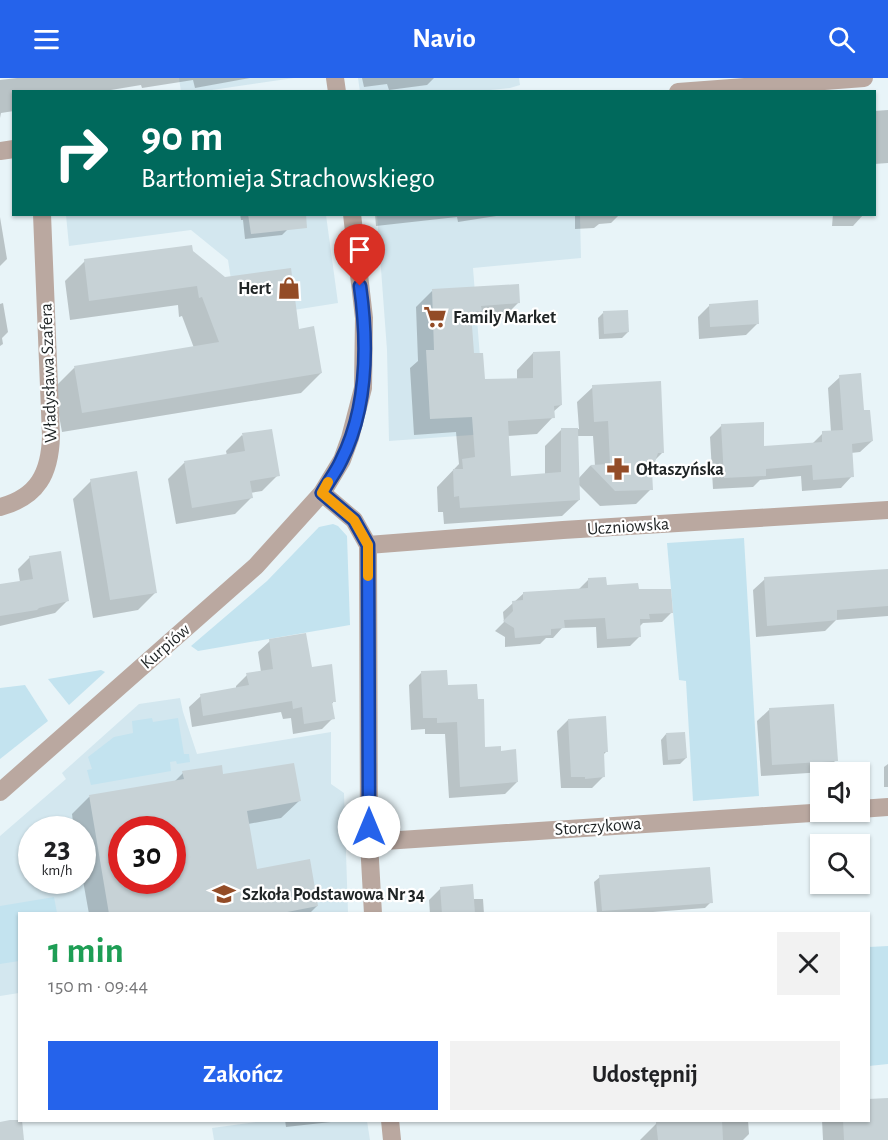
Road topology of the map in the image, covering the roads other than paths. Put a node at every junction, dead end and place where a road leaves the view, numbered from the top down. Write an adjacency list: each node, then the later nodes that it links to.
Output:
1 (864, 78): 2 (street)
2 (705, 90)
3 (42, 216): 6 (street, Władysława Szafera)
4 (352, 216): 5 (street, Kurpiów)
5 (322, 493): 8 (street); 9 (street, Kurpiów)
6 (0, 507)
7 (888, 510): 8 (street, Uczniowska)
8 (368, 545): 13 (street)
9 (0, 792)
10 (888, 807): 11 (street)
11 (870, 808)
12 (810, 813): 13 (street, Storczykowa)
13 (369, 842): 14 (street)
14 (373, 912)
15 (390, 1122): 16 (street)
16 (392, 1140)

